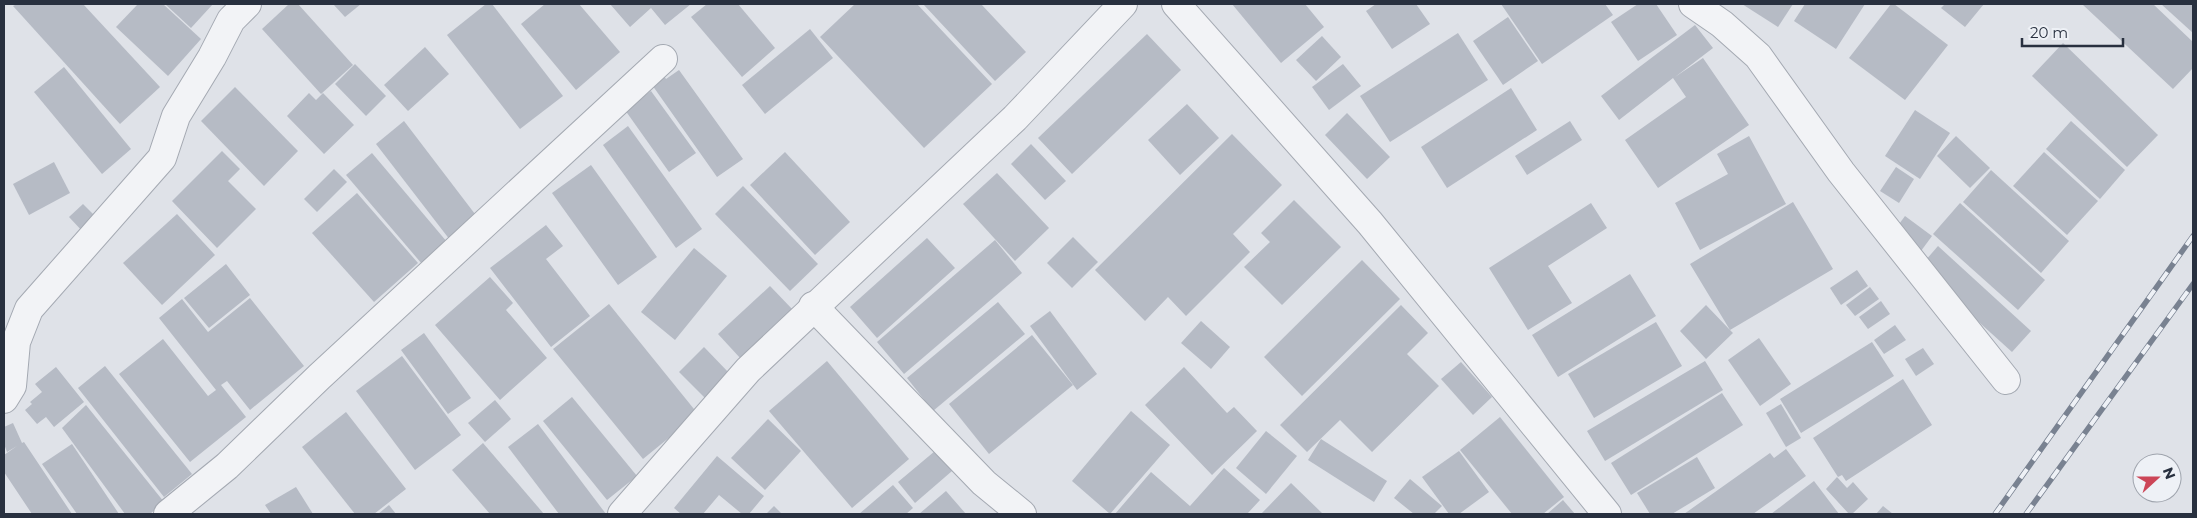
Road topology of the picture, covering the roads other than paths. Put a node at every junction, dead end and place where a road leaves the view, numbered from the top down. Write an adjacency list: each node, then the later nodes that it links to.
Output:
1 (247, 4): 8 (street)
2 (1123, 4): 6 (street)
3 (1176, 4): 12 (street)
4 (1692, 4): 7 (street)
5 (663, 59): 9 (street)
6 (813, 306): 10 (street); 11 (street)
7 (2006, 380)
8 (4, 400)
9 (168, 514)
10 (622, 514)
11 (1022, 514)
12 (1607, 514)

